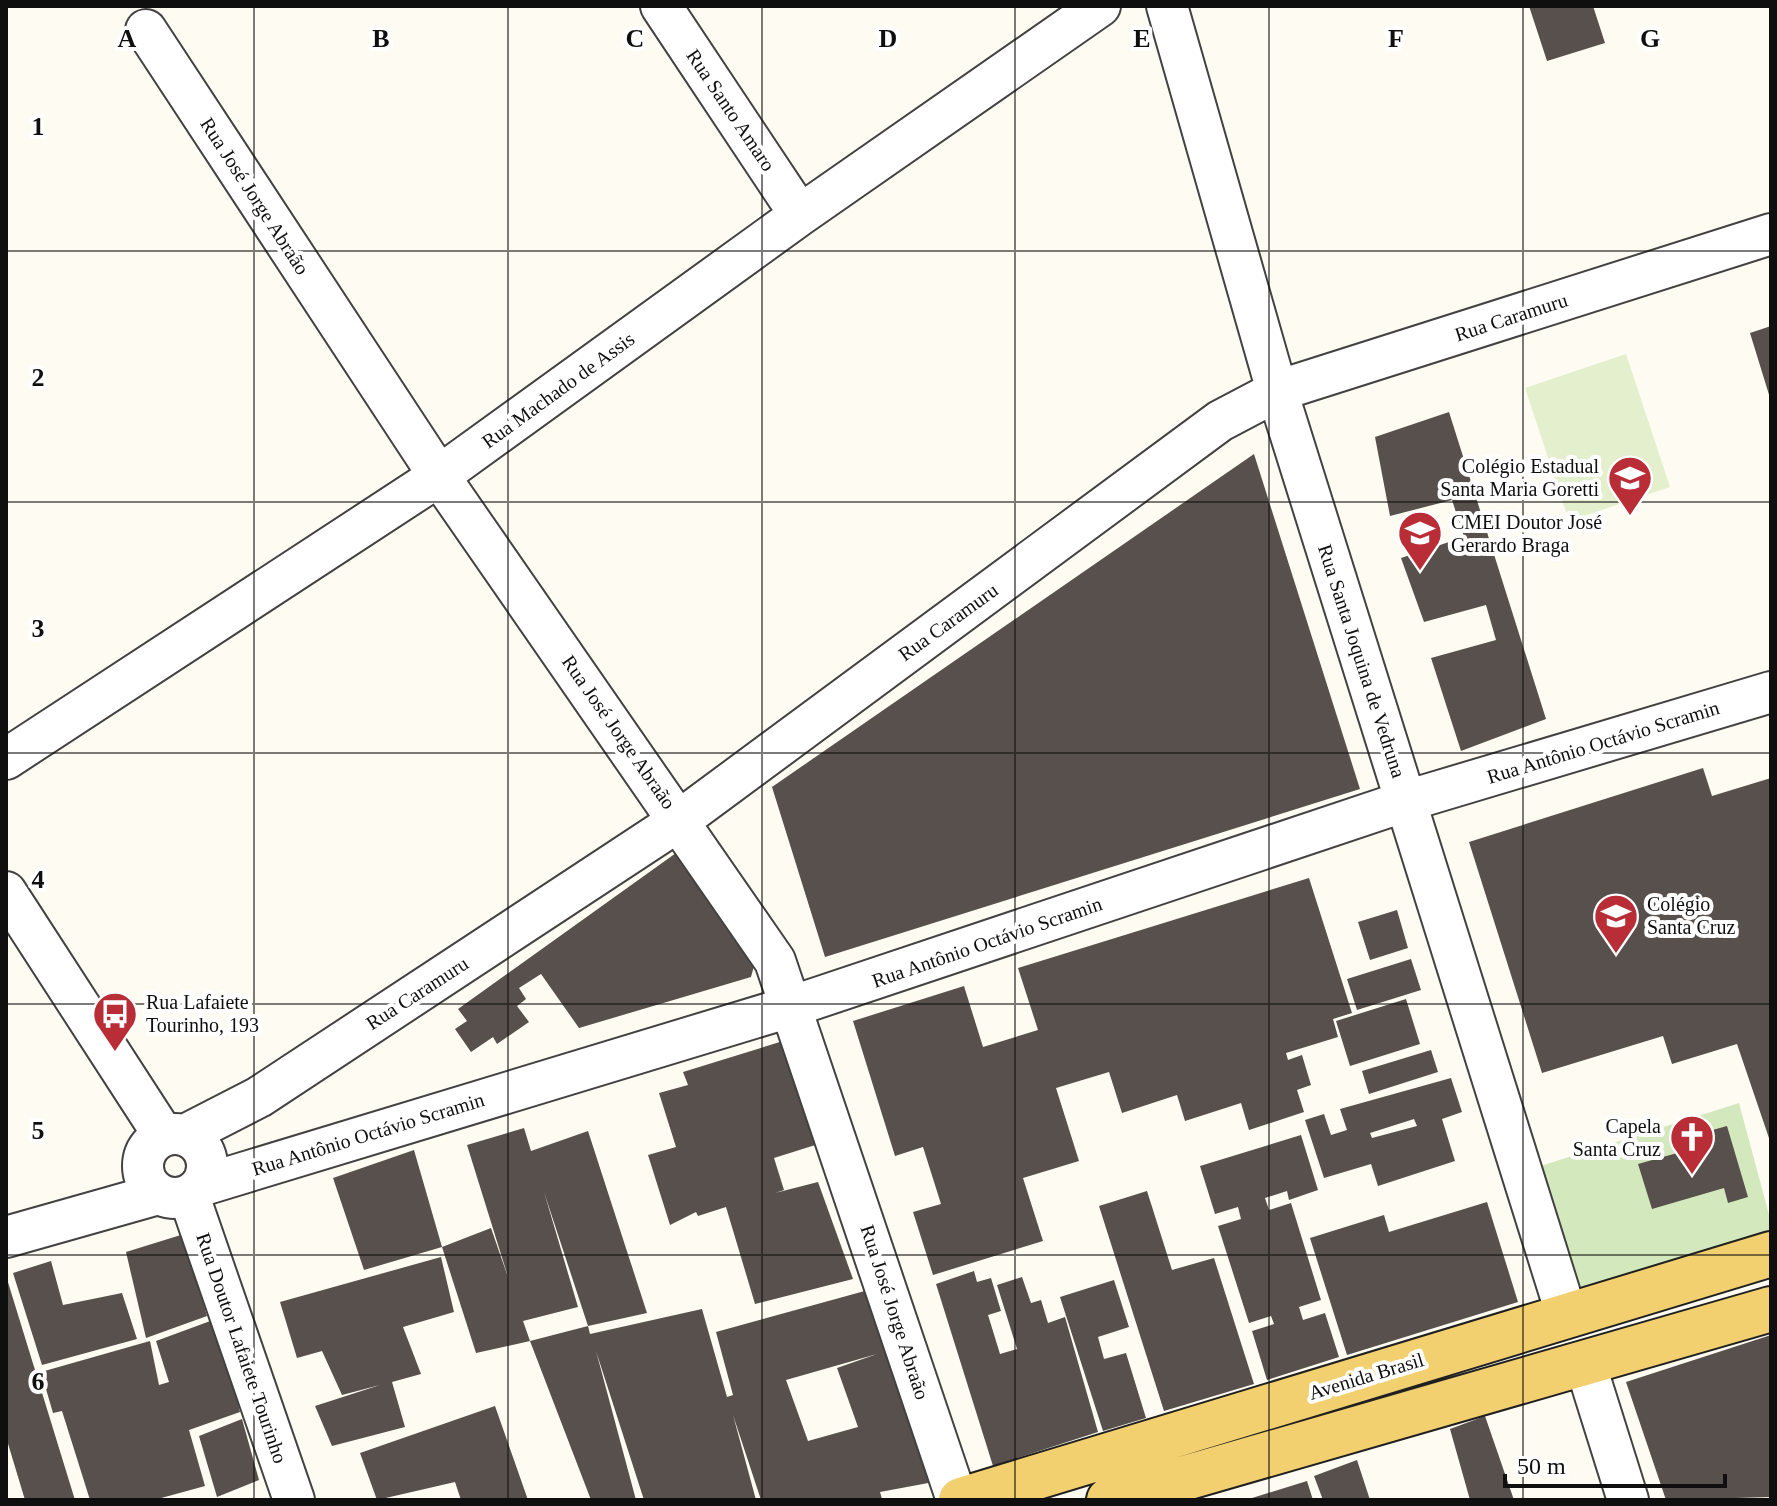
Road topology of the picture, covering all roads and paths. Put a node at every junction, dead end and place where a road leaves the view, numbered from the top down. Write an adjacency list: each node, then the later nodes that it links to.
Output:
1 (661, 6): 5 (street, Rua Santo Amaro)
2 (1100, 6): 5 (street, Rua Machado de Assis)
3 (1167, 6): 7 (street, Rua Santa Joquina de Vedruna)
4 (146, 30): 8 (street, Rua José Jorge Abraão)
5 (800, 215): 8 (street, Rua Machado de Assis)
6 (1771, 234): 7 (street, Rua Caramuru)
7 (1277, 391): 11 (street, Rua Santa Joquina de Vedruna); 12 (street, Rua Caramuru)
8 (439, 476): 10 (street, Rua Machado de Assis); 12 (street, Rua José Jorge Abraão)
9 (1771, 692): 11 (street, Rua Antônio Octávio Scramin)
10 (6, 759)
11 (1406, 801): 14 (street, Rua Antônio Octávio Scramin); 21 (street, Rua Santa Joquina de Vedruna)
12 (680, 820): 14 (street, Rua José Jorge Abraão); 15 (street, Rua Caramuru)
13 (6, 892): 15 (street)
14 (793, 1006): 16 (street, Rua Antônio Octávio Scramin); 24 (street, Rua José Jorge Abraão)
15 (164, 1143): 16 (street, Rua Doutor Lafaiete Tourinho); 16 (street); 17 (street, Rua Antônio Octávio Scramin)
16 (182, 1192): 17 (street, Rua Antônio Octávio Scramin); 23 (street, Rua Doutor Lafaiete Tourinho)
17 (51, 1225): 18 (street, Rua Antônio Octávio Scramin)
18 (6, 1237)
19 (1771, 1254): 21 (main road, Avenida Brasil)
20 (1771, 1309): 22 (main road)
21 (1566, 1313): 24 (main road, Avenida Brasil)
22 (1585, 1363): 25 (main road); 26 (street)
23 (294, 1500)
24 (959, 1500)
25 (1109, 1500)
26 (1628, 1500)

